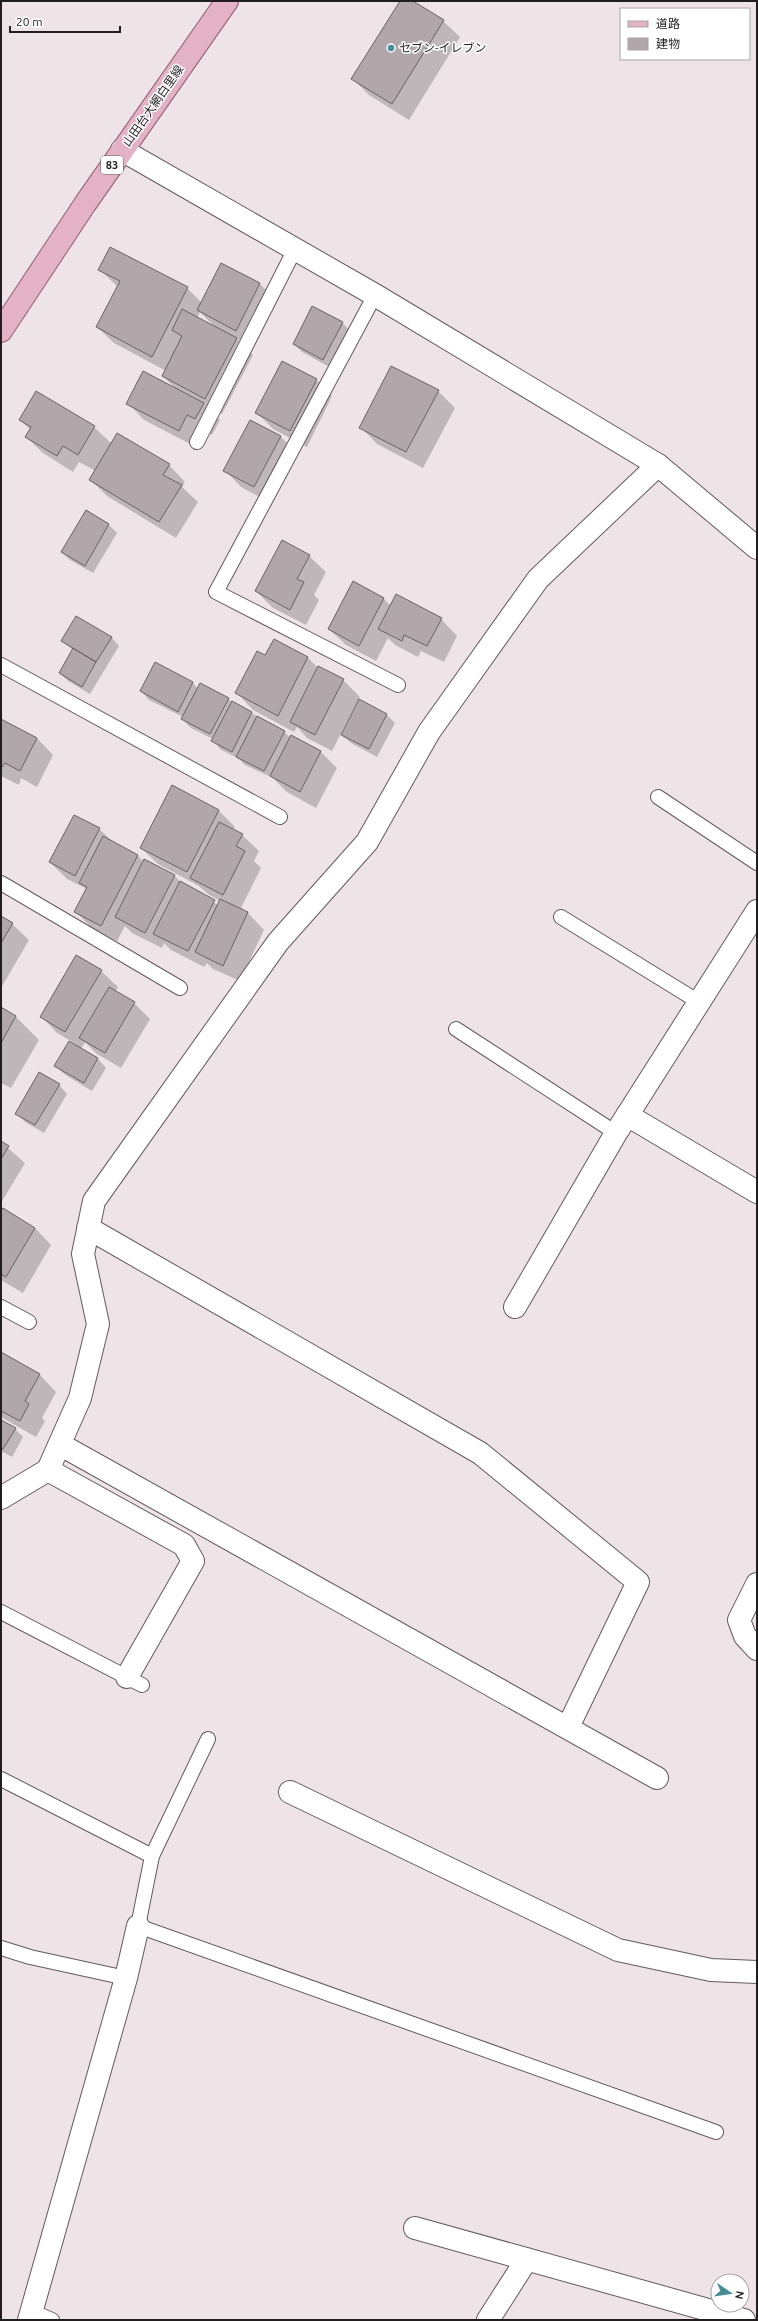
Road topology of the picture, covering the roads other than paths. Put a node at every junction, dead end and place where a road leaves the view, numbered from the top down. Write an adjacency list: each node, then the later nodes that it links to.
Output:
1 (227, 1): 2 (main road, 山田台大網白里線 / 83)
2 (122, 150): 3 (street); 5 (main road, 山田台大網白里線 / 83)
3 (295, 249): 4 (street); 6 (lane)
4 (375, 295): 7 (street); 10 (lane)
5 (1, 331)
6 (197, 442)
7 (658, 465): 8 (street); 22 (street)
8 (757, 548)
9 (1, 665): 12 (lane)
10 (398, 685)
11 (658, 797): 13 (lane)
12 (280, 817)
13 (757, 863)
14 (1, 883): 17 (lane)
15 (757, 911): 18 (street)
16 (561, 917): 18 (lane)
17 (180, 988)
18 (699, 1002): 20 (street)
19 (456, 1029): 20 (lane)
20 (622, 1124): 21 (street); 24 (street)
21 (757, 1192)
22 (88, 1228): 26 (street); 33 (street)
23 (1, 1307): 25 (lane)
24 (515, 1308)
25 (29, 1322)
26 (61, 1445): 27 (street); 33 (street)
27 (48, 1470): 28 (street); 32 (street)
28 (1, 1498)
29 (757, 1584): 31 (street)
30 (1, 1612): 32 (lane)
31 (757, 1648)
32 (134, 1681)
33 (568, 1727): 35 (street)
34 (208, 1740): 38 (lane)
35 (657, 1778)
36 (1, 1779): 38 (lane)
37 (290, 1792): 41 (street)
38 (152, 1856): 39 (lane)
39 (138, 1926): 42 (street); 43 (lane)
40 (1, 1948): 42 (lane)
41 (757, 1972)
42 (126, 1978): 46 (street)
43 (716, 2132)
44 (415, 2228): 45 (street)
45 (526, 2259): 48 (street); 49 (street)
46 (30, 2315): 47 (lane)
47 (52, 2320)
48 (488, 2320)
49 (745, 2320)

